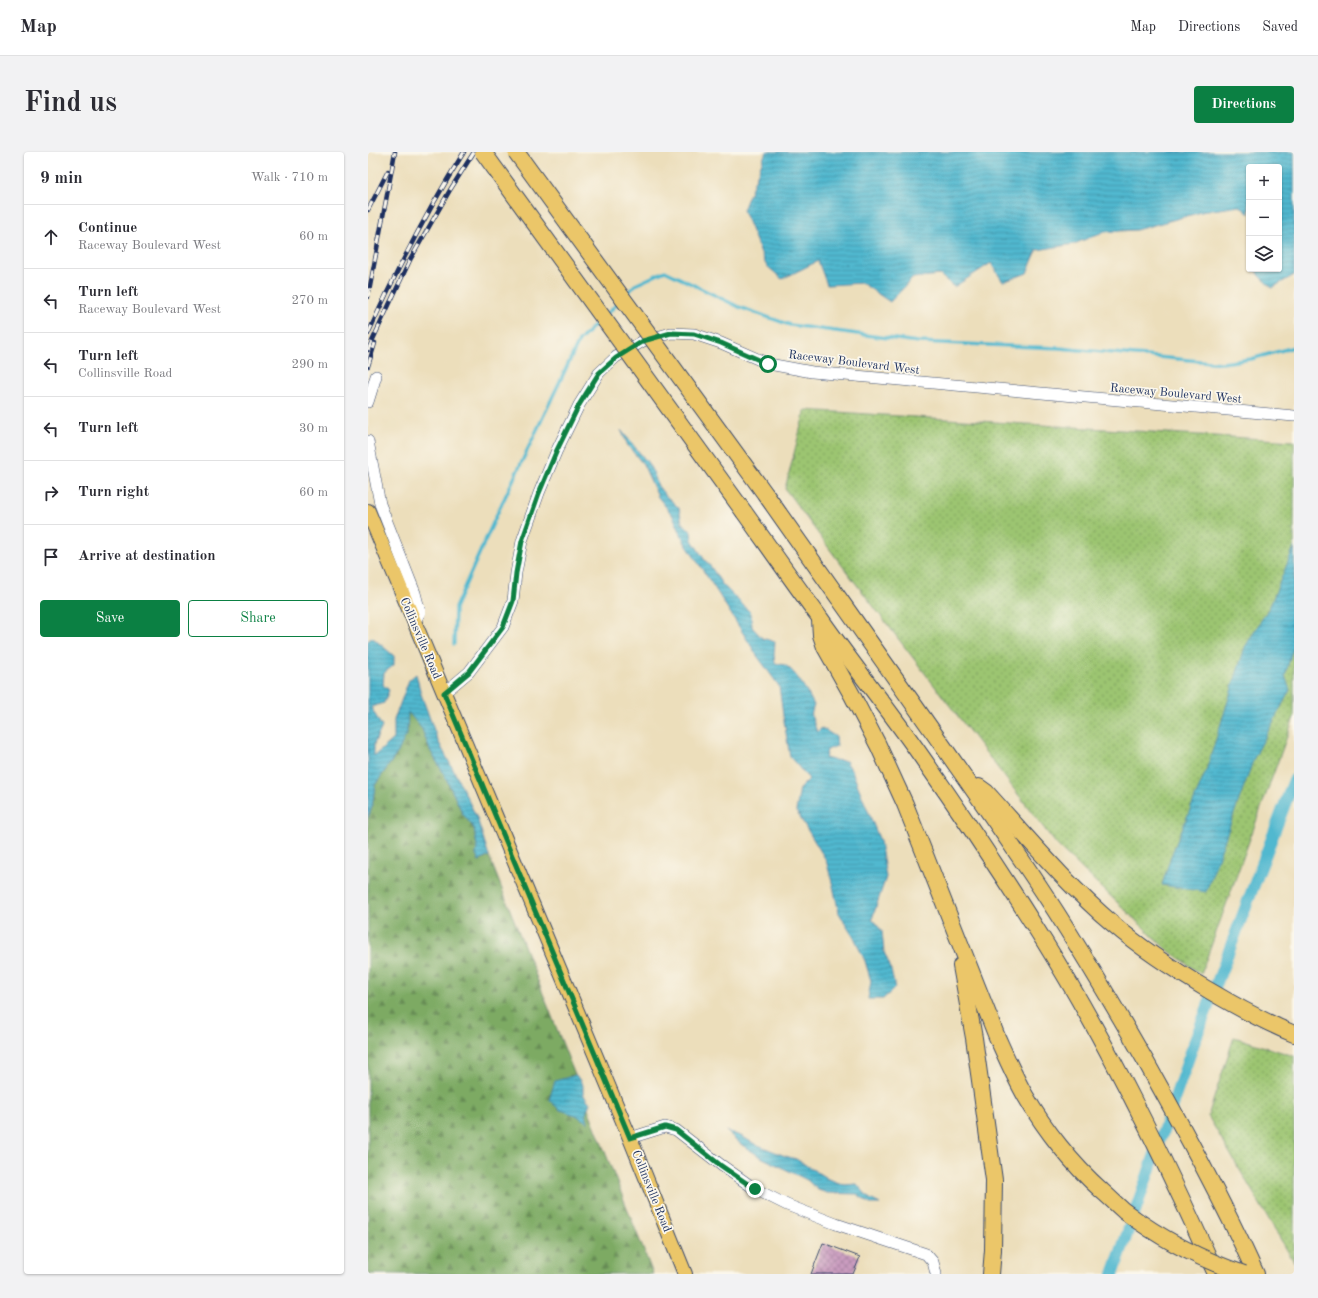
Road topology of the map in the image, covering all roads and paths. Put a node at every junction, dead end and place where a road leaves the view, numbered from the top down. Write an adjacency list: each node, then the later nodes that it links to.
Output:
1 (483, 152): 8 (highway, bridge)
2 (516, 152): 11 (highway, bridge)
3 (376, 376): 4 (street)
4 (368, 402)
5 (1294, 416): 10 (street, Raceway Boulevard West)
6 (368, 441): 9 (street)
7 (368, 511): 9 (main road, Collinsville Road)
8 (820, 618): 12 (highway); 18 (highway)
9 (414, 623): 10 (main road, Collinsville Road)
10 (444, 693): 14 (main road, Collinsville Road)
11 (962, 774): 13 (highway); 20 (highway)
12 (954, 927): 17 (highway); 19 (highway, bridge)
13 (1294, 1034)
14 (630, 1138): 15 (main road, Collinsville Road); 16 (street)
15 (685, 1274)
16 (936, 1274)
17 (991, 1274)
18 (1216, 1274)
19 (1244, 1274)
20 (1256, 1274)

